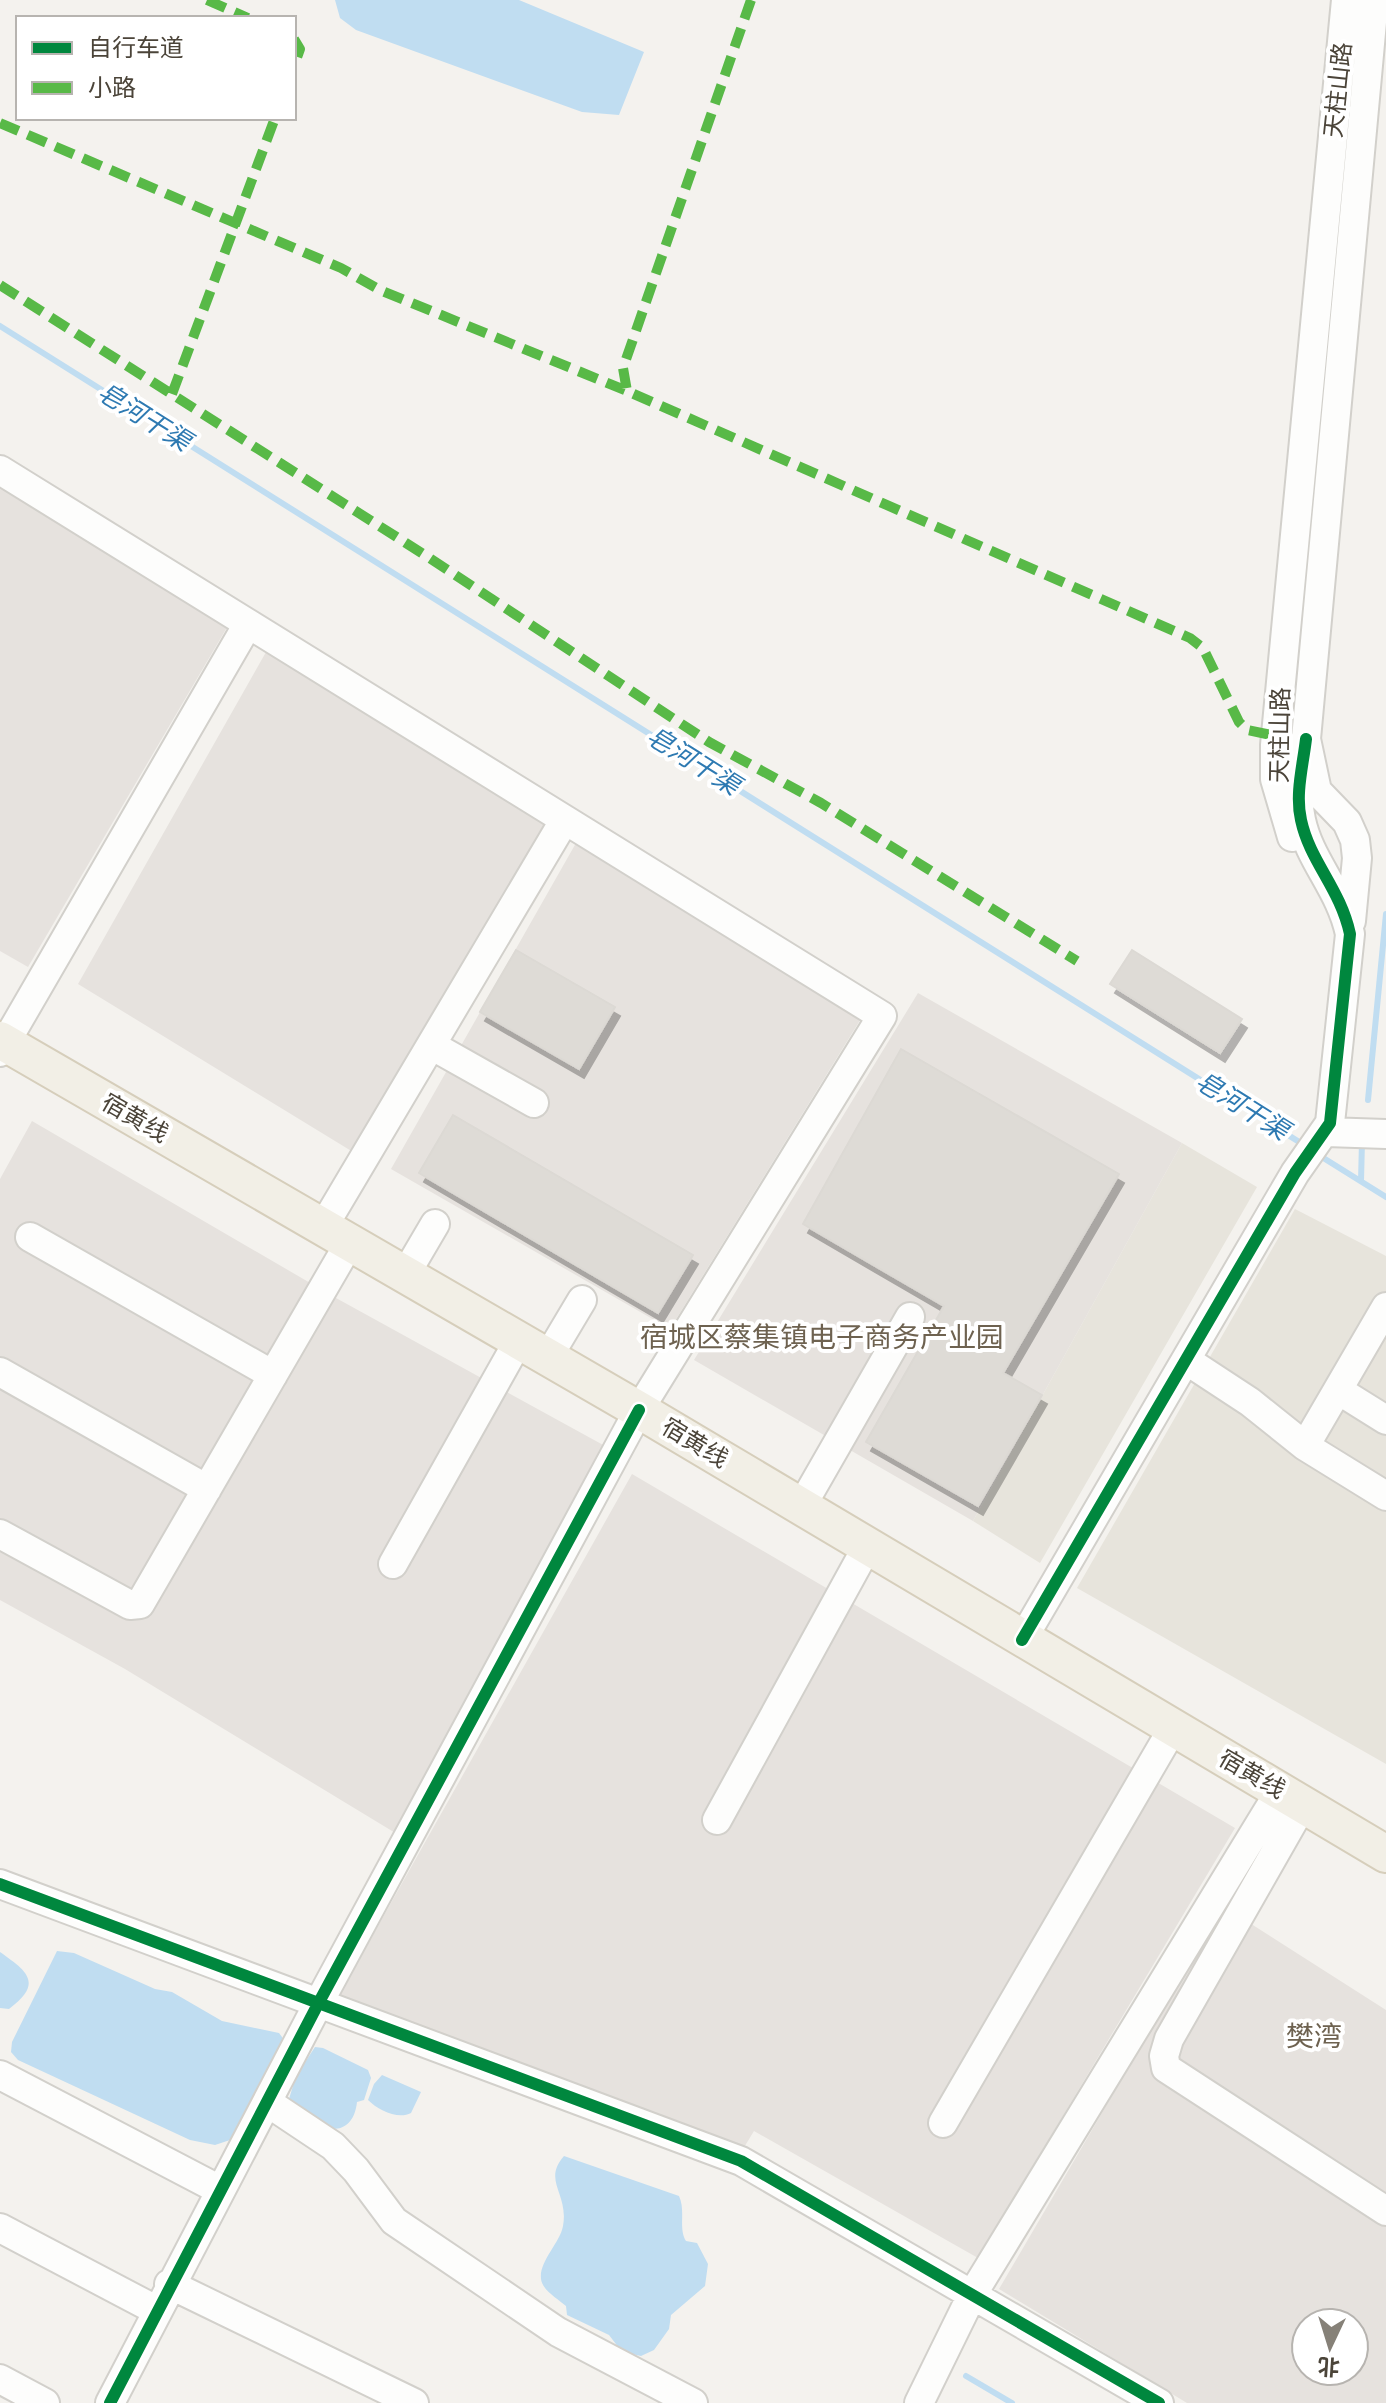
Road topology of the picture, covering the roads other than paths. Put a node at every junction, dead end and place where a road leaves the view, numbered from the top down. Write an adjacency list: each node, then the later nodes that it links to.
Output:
1 (1346, 0): 7 (street, 天柱山路)
2 (1374, 0): 5 (street, 天柱山路)
3 (0, 470): 4 (street)
4 (248, 624): 6 (street); 8 (street)
5 (1306, 739): 7 (street); 7 (street, 天柱山路)
6 (564, 821): 9 (street); 26 (street)
7 (1350, 934): 11 (street)
8 (2, 1045): 14 (main road, 宿黄线)
9 (431, 1045): 10 (street); 14 (street)
10 (534, 1103)
11 (1324, 1134): 12 (street); 22 (street)
12 (1386, 1134)
13 (435, 1224): 16 (street)
14 (336, 1234): 16 (main road, 宿黄线); 24 (street)
15 (30, 1237): 24 (street)
16 (405, 1275): 21 (main road, 宿黄线)
17 (582, 1300): 21 (street)
18 (1386, 1307): 20 (street)
19 (910, 1317): 31 (street)
20 (1378, 1340): 25 (street)
21 (534, 1348): 26 (main road, 宿黄线); 34 (street)
22 (1186, 1360): 28 (street); 35 (street)
23 (0, 1372): 29 (street)
24 (273, 1375): 29 (street)
25 (1338, 1390): 27 (street); 28 (street)
26 (639, 1410): 31 (main road, 宿黄线); 41 (street)
27 (1386, 1420)
28 (1305, 1446): 30 (street)
29 (207, 1489): 32 (street)
30 (1386, 1496)
31 (801, 1507): 33 (main road, 宿黄线)
32 (0, 1534)
33 (867, 1547): 35 (main road, 宿黄线); 38 (street)
34 (393, 1564)
35 (1022, 1640): 36 (main road, 宿黄线)
36 (1173, 1728): 37 (main road, 宿黄线); 44 (street)
37 (1291, 1797): 39 (main road, 宿黄线); 46 (street); 49 (street)
38 (717, 1820)
39 (1386, 1854)
40 (0, 1884): 41 (street)
41 (318, 2004): 43 (street); 49 (street)
42 (0, 2075): 45 (street)
43 (267, 2102): 45 (street); 55 (street)
44 (943, 2123)
45 (220, 2190): 48 (street)
46 (1386, 2211)
47 (0, 2228): 50 (street)
48 (169, 2284): 50 (street); 54 (street)
49 (972, 2295): 56 (street); 57 (street)
50 (156, 2310): 53 (street)
51 (0, 2379): 52 (street)
52 (45, 2403)
53 (110, 2403)
54 (414, 2403)
55 (693, 2403)
56 (919, 2403)
57 (1159, 2403)

